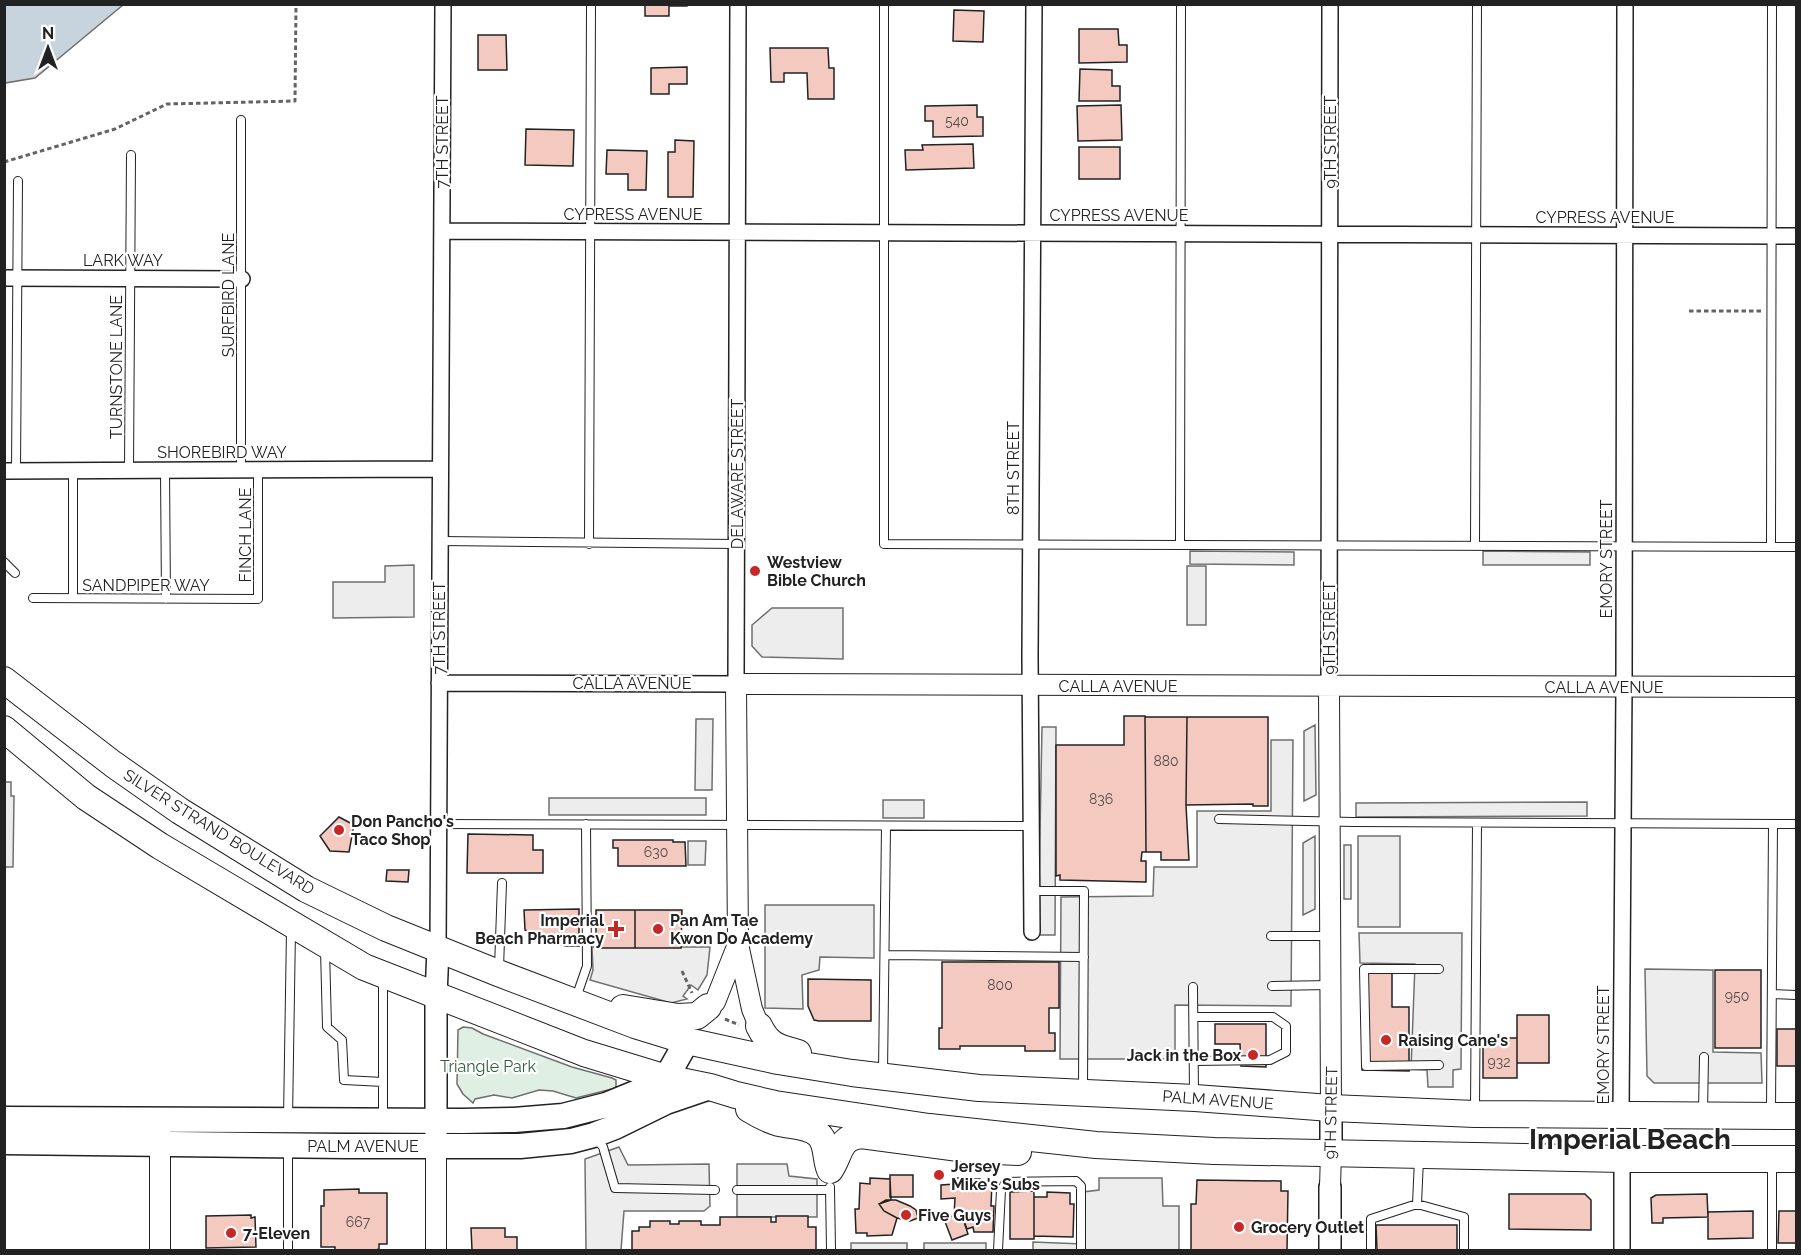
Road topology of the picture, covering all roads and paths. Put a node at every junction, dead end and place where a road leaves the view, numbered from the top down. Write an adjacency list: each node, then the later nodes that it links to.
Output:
1 (296, 4): 14 (path)
2 (443, 4): 16 (street, 7TH STREET)
3 (591, 4): 17 (lane)
4 (738, 4): 18 (street, DELAWARE STREET)
5 (884, 4): 19 (lane)
6 (1034, 4): 20 (street, 8TH STREET)
7 (1180, 4): 21 (lane)
8 (1330, 4): 22 (street, 9TH STREET)
9 (1477, 4): 23 (lane)
10 (1625, 4): 24 (street, EMORY STREET)
11 (1772, 4): 25 (lane)
12 (241, 120): 29 (lane, SURFBIRD LANE)
13 (131, 155): 28 (lane, TURNSTONE LANE)
14 (4, 162)
15 (18, 181): 27 (lane)
16 (442, 231): 17 (street, CYPRESS AVENUE); 32 (street, 7TH STREET)
17 (590, 232): 18 (street, CYPRESS AVENUE); 40 (lane)
18 (738, 232): 19 (street, CYPRESS AVENUE); 41 (street, DELAWARE STREET)
19 (883, 232): 20 (street, CYPRESS AVENUE); 42 (lane)
20 (1033, 233): 21 (street, CYPRESS AVENUE); 42 (street, 8TH STREET)
21 (1180, 234): 22 (street, CYPRESS AVENUE); 43 (lane)
22 (1330, 234): 23 (street, CYPRESS AVENUE); 44 (street, 9TH STREET)
23 (1477, 235): 24 (street, CYPRESS AVENUE); 45 (lane)
24 (1625, 235): 25 (street, CYPRESS AVENUE); 46 (street, EMORY STREET)
25 (1773, 235): 26 (street, CYPRESS AVENUE); 30 (lane)
26 (1797, 236)
27 (11, 278): 28 (street, LARK WAY); 37 (lane)
28 (130, 278): 29 (street, LARK WAY); 33 (lane, TURNSTONE LANE)
29 (242, 279): 35 (lane, SURFBIRD LANE)
30 (1772, 311): 31 (path); 47 (lane)
31 (1689, 312)
32 (440, 469): 36 (street, SHOREBIRD WAY); 39 (street, 7TH STREET)
33 (129, 470): 34 (street, SHOREBIRD WAY); 38 (street, SHOREBIRD WAY)
34 (165, 470): 35 (street, SHOREBIRD WAY); 53 (lane)
35 (241, 470): 36 (street, SHOREBIRD WAY)
36 (258, 470): 54 (lane, FINCH LANE)
37 (10, 471): 38 (street, SHOREBIRD WAY)
38 (73, 471): 52 (lane)
39 (440, 541): 40 (lane); 56 (street, 7TH STREET)
40 (589, 544): 41 (lane)
41 (737, 544): 57 (street, DELAWARE STREET)
42 (1031, 544): 43 (lane); 58 (street, 8TH STREET)
43 (1180, 544): 44 (lane)
44 (1329, 545): 45 (lane); 59 (street, 9TH STREET)
45 (1475, 545): 46 (lane)
46 (1624, 546): 47 (lane); 60 (street, EMORY STREET)
47 (1772, 546): 48 (lane)
48 (1797, 547)
49 (4, 562): 50 (lane)
50 (15, 573)
51 (33, 598): 52 (lane, SANDPIPER WAY)
52 (73, 598): 53 (lane, SANDPIPER WAY)
53 (166, 599): 54 (lane, SANDPIPER WAY)
54 (258, 599)
55 (4, 680): 82 (highway, SILVER STRAND BOULEVARD)
56 (439, 683): 57 (street, CALLA AVENUE); 66 (street, 7TH STREET)
57 (736, 684): 58 (street, CALLA AVENUE); 71 (street, DELAWARE STREET)
58 (1030, 685): 59 (street, CALLA AVENUE); 73 (street, 8TH STREET)
59 (1329, 686): 60 (street, CALLA AVENUE); 64 (street, 9TH STREET)
60 (1624, 687): 61 (street, CALLA AVENUE); 68 (street, EMORY STREET)
61 (1797, 687)
62 (4, 729): 76 (highway)
63 (1219, 819): 64 (lane)
64 (1330, 822): 65 (lane); 79 (street, 9TH STREET)
65 (1477, 823): 68 (lane); 112 (lane)
66 (439, 824): 67 (lane); 82 (street, 7TH STREET)
67 (586, 824): 71 (lane); 96 (lane)
68 (1623, 824): 69 (lane); 113 (street, EMORY STREET)
69 (1773, 824): 70 (lane); 92 (lane)
70 (1797, 824)
71 (737, 825): 72 (lane); 80 (street, DELAWARE STREET)
72 (886, 826): 73 (lane); 83 (lane)
73 (1031, 826): 75 (street, 8TH STREET)
74 (502, 883): 87 (lane)
75 (1031, 891): 77 (street, 8TH STREET); 84 (lane)
76 (292, 926): 81 (highway); 119 (lane)
77 (1032, 932)
78 (1271, 936): 79 (lane)
79 (1331, 936): 89 (street, 9TH STREET)
80 (738, 944): 95 (street, DELAWARE STREET); 98 (street, DELAWARE STREET)
81 (324, 945): 88 (highway); 106 (lane)
82 (438, 949): 87 (highway, SILVER STRAND BOULEVARD); 94 (main road, 7TH STREET)
83 (885, 955): 84 (lane); 104 (lane)
84 (1084, 957): 108 (lane)
85 (1438, 969): 102 (lane)
86 (682, 970): 95 (path)
87 (498, 973): 96 (highway, SILVER STRAND BOULEVARD)
88 (383, 975): 94 (highway); 106 (lane)
89 (1331, 985): 90 (lane); 111 (street, 9TH STREET)
90 (1272, 986)
91 (1193, 987): 97 (lane)
92 (1772, 994): 93 (lane); 115 (lane)
93 (1797, 994)
94 (436, 996): 105 (highway); 121 (main road, 7TH STREET)
95 (706, 1005): 96 (highway); 98 (path)
96 (582, 1006): 99 (highway, SILVER STRAND BOULEVARD)
97 (1194, 1017): 101 (lane); 101 (lane)
98 (754, 1028): 103 (highway)
99 (687, 1041): 103 (highway, PALM AVENUE); 105 (main road)
100 (1704, 1057): 114 (lane)
101 (1194, 1061): 110 (lane)
102 (1438, 1065)
103 (852, 1073): 104 (highway, PALM AVENUE)
104 (883, 1076): 108 (highway, PALM AVENUE)
105 (666, 1078): 107 (highway); 121 (main road, PALM AVENUE)
106 (383, 1082): 120 (lane)
107 (710, 1088): 109 (highway); 122 (main road, PALM AVENUE)
108 (1083, 1093): 110 (highway, PALM AVENUE)
109 (736, 1095): 125 (highway); 132 (highway)
110 (1194, 1098): 111 (highway, PALM AVENUE)
111 (1331, 1108): 112 (highway, PALM AVENUE); 128 (main road, 9TH STREET)
112 (1475, 1113): 113 (highway, PALM AVENUE)
113 (1621, 1114): 114 (highway, PALM AVENUE)
114 (1703, 1116): 115 (highway, PALM AVENUE)
115 (1771, 1116): 116 (highway, PALM AVENUE)
116 (1797, 1116)
117 (4, 1119): 118 (main road, PALM AVENUE)
118 (160, 1120): 119 (main road, PALM AVENUE); 124 (street)
119 (288, 1120): 120 (main road, PALM AVENUE); 126 (main road)
120 (383, 1120): 121 (main road, PALM AVENUE)
121 (436, 1121): 127 (main road, 7TH STREET)
122 (594, 1135): 127 (main road, PALM AVENUE); 134 (lane)
123 (4, 1142): 124 (main road, PALM AVENUE)
124 (160, 1144): 126 (main road, PALM AVENUE); 137 (street)
125 (1096, 1145): 128 (highway); 132 (highway)
126 (288, 1146): 127 (main road, PALM AVENUE); 138 (lane)
127 (436, 1146): 139 (street, 7TH STREET)
128 (1331, 1153): 129 (highway); 133 (street, 9TH STREET)
129 (1419, 1154): 130 (highway); 136 (lane)
130 (1622, 1159): 131 (highway); 146 (street)
131 (1784, 1159): 147 (lane)
132 (830, 1180): 135 (lane); 140 (lane)
133 (1330, 1186): 143 (main road, 9TH STREET)
134 (715, 1190)
135 (737, 1190)
136 (1417, 1204): 144 (lane); 145 (lane)
137 (160, 1251)
138 (288, 1251)
139 (436, 1251)
140 (831, 1251)
141 (998, 1251): 142 (lane)
142 (1081, 1251)
143 (1330, 1251)
144 (1371, 1251)
145 (1464, 1251)
146 (1622, 1251)
147 (1772, 1251)

